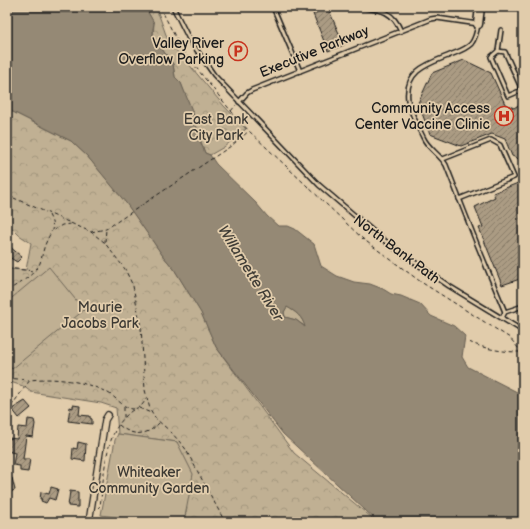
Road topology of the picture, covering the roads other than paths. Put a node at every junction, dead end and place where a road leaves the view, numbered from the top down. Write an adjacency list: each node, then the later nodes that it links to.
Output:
1 (173, 7): 10 (lane)
2 (272, 7): 9 (lane)
3 (357, 7): 6 (lane)
4 (480, 7): 5 (street)
5 (478, 24): 6 (lane, Executive Parkway); 11 (lane)
6 (401, 30): 9 (lane, Executive Parkway)
7 (501, 30): 8 (lane)
8 (498, 51): 8 (lane)
9 (300, 71): 10 (lane, Executive Parkway)
10 (239, 102): 15 (lane)
11 (443, 159): 12 (lane); 12 (lane)
12 (459, 199): 14 (lane)
13 (523, 306): 14 (lane)
14 (505, 312): 15 (lane)
15 (502, 318): 16 (lane)
16 (523, 331)
17 (108, 415): 18 (street)
18 (89, 522)

